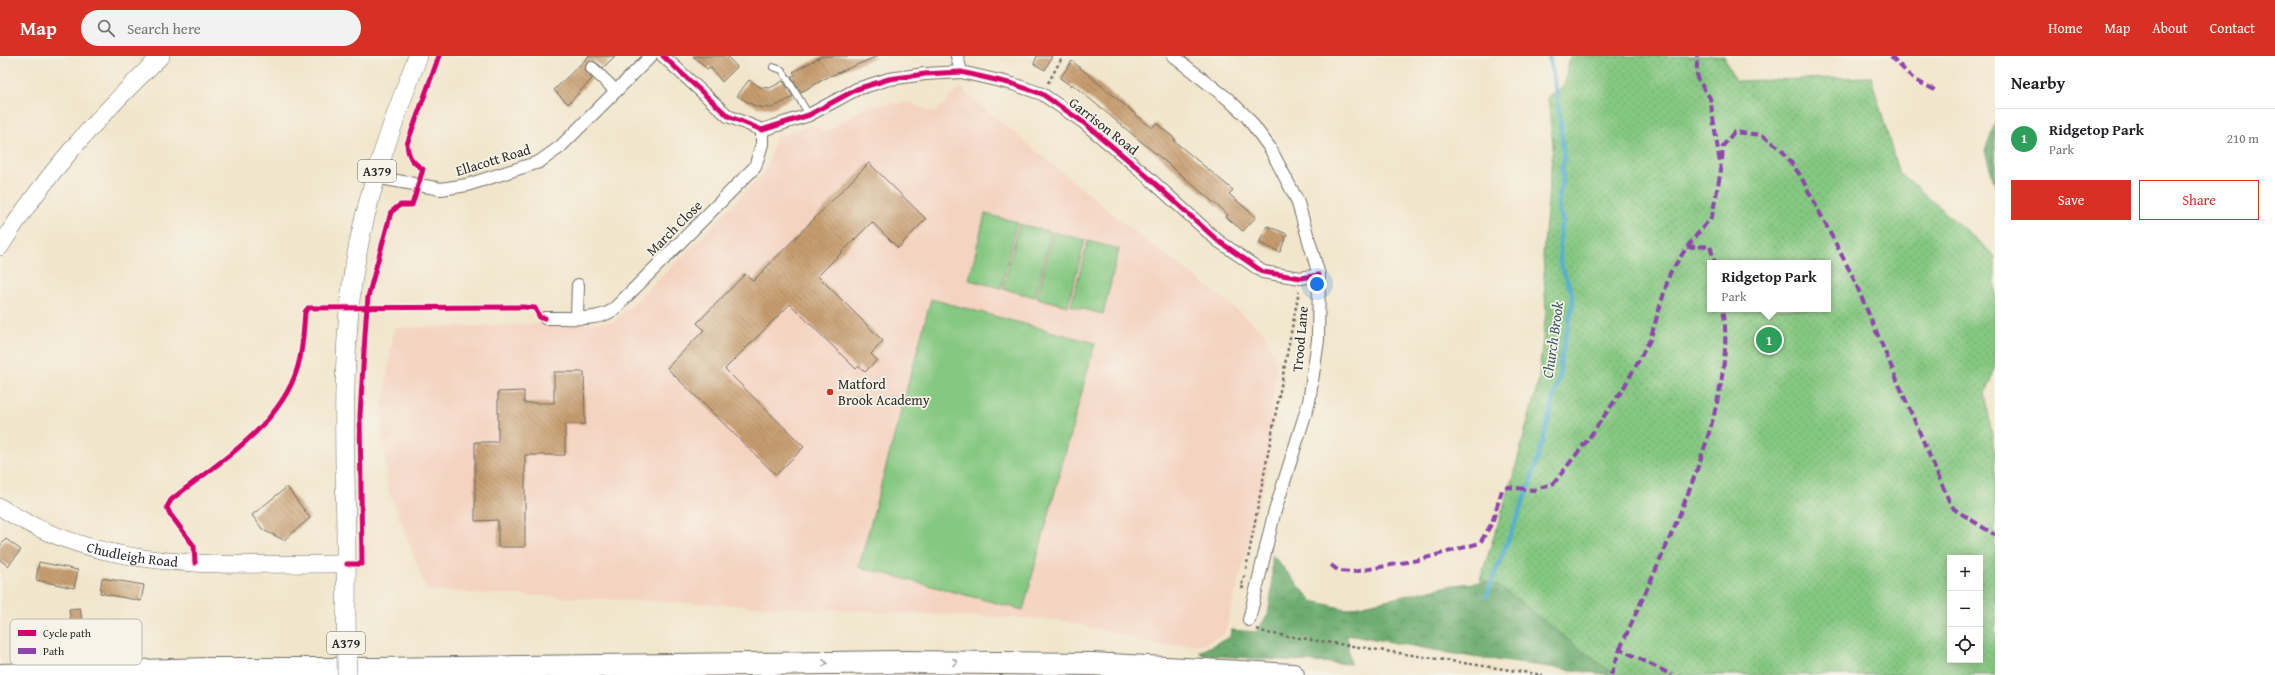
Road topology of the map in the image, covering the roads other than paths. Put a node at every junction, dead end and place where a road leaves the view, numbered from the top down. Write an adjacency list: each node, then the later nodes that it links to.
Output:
1 (161, 56): 16 (street)
2 (407, 56): 11 (street)
3 (418, 56): 11 (main road, A379)
4 (651, 56): 12 (street, Ellacott Road)
5 (663, 56): 14 (street)
6 (957, 56): 10 (street)
7 (1173, 56): 17 (street, Trood Lane)
8 (773, 67): 13 (lane)
9 (592, 68): 12 (street)
10 (961, 72): 13 (street, Garrison Road); 17 (street, Garrison Road)
11 (407, 84): 15 (main road, A379)
12 (616, 91): 15 (street, Ellacott Road)
13 (809, 115): 14 (street, Garrison Road)
14 (762, 130): 19 (street, March Close)
15 (375, 177): 22 (main road, A379)
16 (0, 247)
17 (1319, 275): 23 (street, Trood Lane)
18 (578, 285): 19 (street)
19 (577, 317): 20 (street, March Close)
20 (545, 318)
21 (0, 507): 22 (street, Chudleigh Road)
22 (347, 564): 25 (main road, A379, bridge)
23 (1249, 620)
24 (2, 675): 26 (highway, one-way to 26)
25 (346, 675)
26 (1293, 675)

